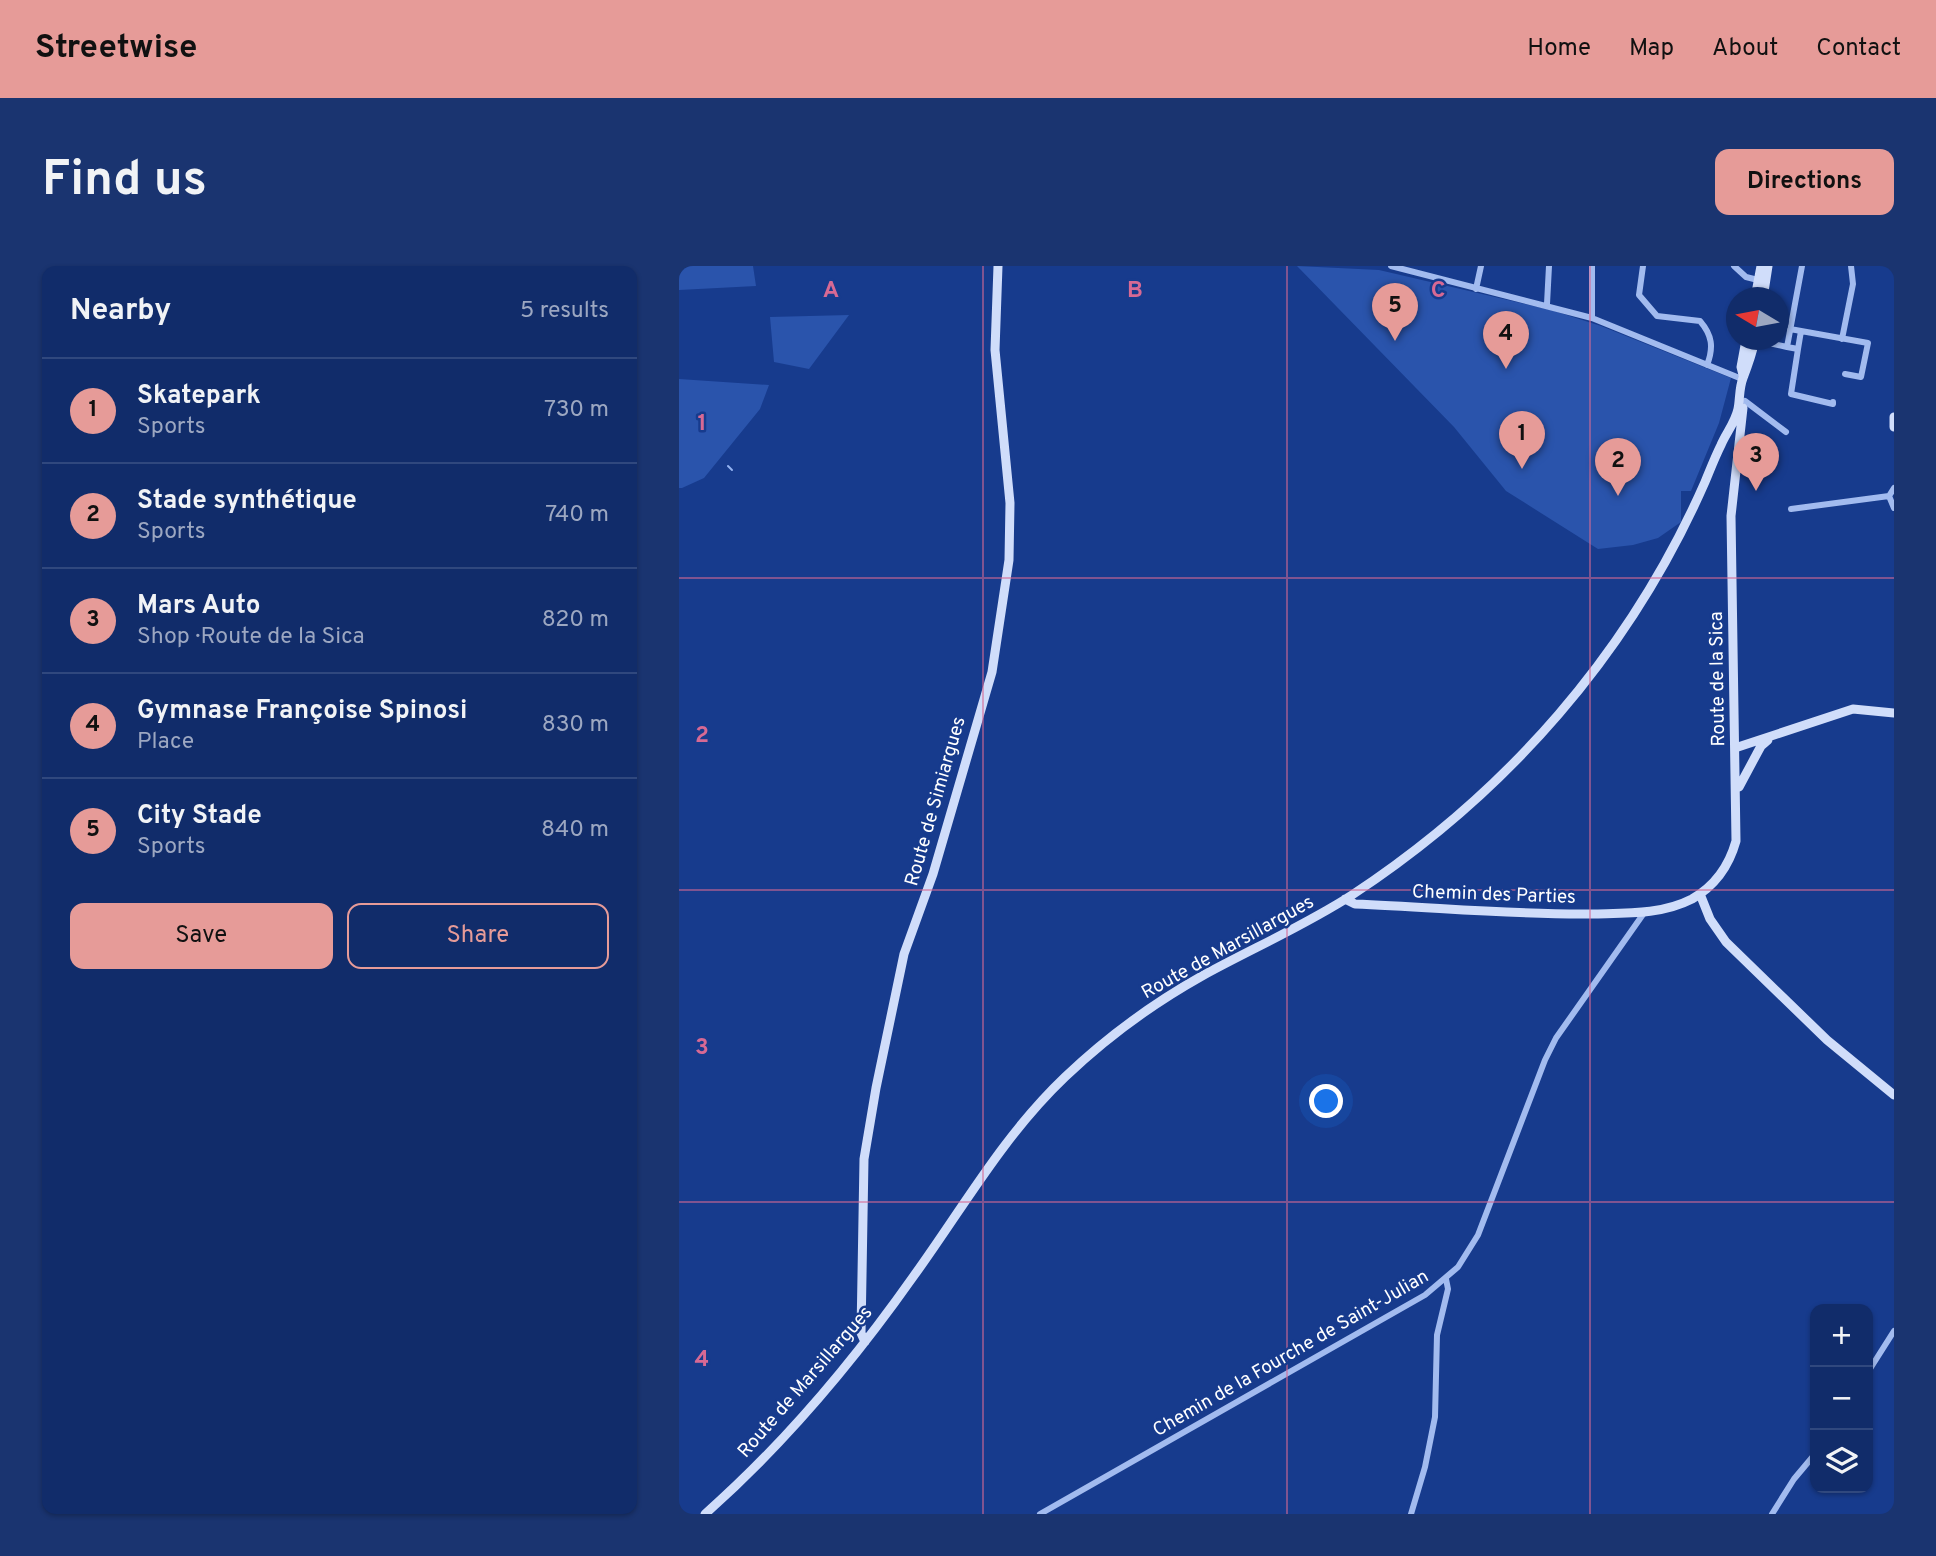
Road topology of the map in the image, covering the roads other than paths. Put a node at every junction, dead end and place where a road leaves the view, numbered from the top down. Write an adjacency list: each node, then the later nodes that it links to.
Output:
1 (999, 266): 48 (street, Route de Simiargues)
2 (1391, 266): 15 (street)
3 (1481, 266): 15 (street)
4 (1549, 266): 16 (street)
5 (1592, 266): 17 (street)
6 (1643, 266): 26 (street)
7 (1734, 266): 12 (street)
8 (1761, 266): 12 (street)
9 (1768, 266): 12 (street)
10 (1802, 266): 18 (street)
11 (1851, 266): 21 (street)
12 (1762, 280): 13 (street); 14 (street)
13 (1759, 287)
14 (1762, 287)
15 (1476, 289): 16 (street)
16 (1547, 304): 17 (street)
17 (1592, 318): 26 (street)
18 (1790, 329): 19 (street); 20 (street)
19 (1801, 331): 21 (street); 23 (street)
20 (1789, 335)
21 (1842, 339): 27 (street)
22 (1789, 347): 23 (street)
23 (1798, 349): 30 (street)
24 (1744, 350): 28 (street)
25 (1753, 350): 28 (street)
26 (1707, 365): 28 (street)
27 (1845, 374)
28 (1743, 377): 29 (street, Route de Marsillargues)
29 (1741, 398): 33 (street); 40 (street, Route de la Sica); 43 (street, Route de Marsillargues)
30 (1833, 402)
31 (1894, 417): 32 (street)
32 (1894, 427)
33 (1786, 432)
34 (1894, 488): 35 (street)
35 (1889, 496): 36 (street); 37 (street)
36 (1894, 508)
37 (1791, 509)
38 (1894, 713): 39 (street)
39 (1772, 736): 40 (street); 41 (street)
40 (1735, 748): 41 (street, Route de la Sica)
41 (1738, 791): 42 (street, Route de la Sica)
42 (1700, 894): 44 (street, Route de la Sica); 45 (street)
43 (1345, 899): 44 (street, Chemin des Parties); 48 (street, Route de Marsillargues)
44 (1644, 913): 46 (street, Chemin de la Fourche de Saint-Julian)
45 (1894, 1095)
46 (1446, 1279): 52 (street, Chemin de la Fourche de Saint-Julian); 53 (street)
47 (1894, 1331): 49 (street)
48 (865, 1342): 51 (street, Route de Marsillargues)
49 (1871, 1367)
50 (1810, 1460): 54 (street)
51 (705, 1514)
52 (1040, 1514)
53 (1411, 1514)
54 (1772, 1514)

